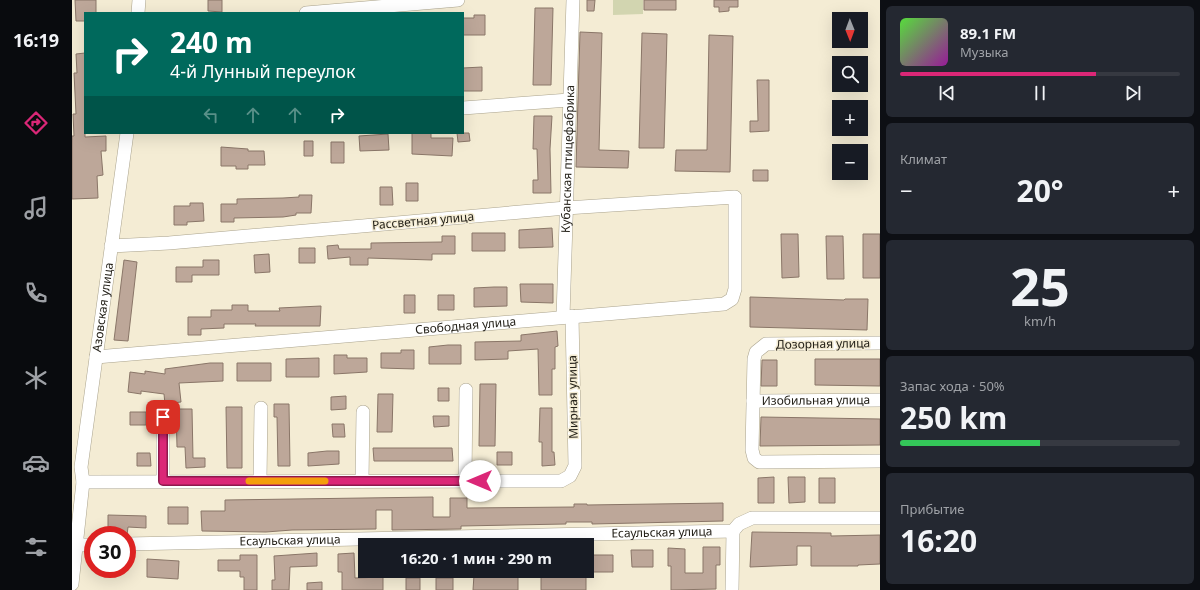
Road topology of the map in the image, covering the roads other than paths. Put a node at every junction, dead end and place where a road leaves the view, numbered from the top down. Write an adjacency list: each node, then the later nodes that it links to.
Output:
1 (139, 0): 5 (street)
2 (458, 0): 4 (street)
3 (573, 0): 7 (street, Кубанская птицефабрика)
4 (354, 5): 6 (street)
5 (138, 12)
6 (312, 12)
7 (570, 100): 8 (street); 11 (street, Кубанская птицефабрика)
8 (464, 108)
9 (130, 134): 12 (street, Азовская улица)
10 (735, 197): 11 (street, Рассветная улица); 13 (street, Свободная улица)
11 (566, 208): 12 (street, Рассветная улица); 13 (street, Кубанская птицефабрика)
12 (111, 246): 15 (street, Азовская улица)
13 (567, 317): 15 (street, Свободная улица); 26 (street, Мирная улица)
14 (880, 343): 18 (street, Дозорная улица)
15 (96, 358): 27 (street, Азовская улица)
16 (466, 390): 26 (street)
17 (880, 400): 18 (street, Изобильная улица)
18 (753, 401): 22 (street)
19 (261, 408): 24 (street)
20 (363, 412): 25 (street)
21 (163, 417): 23 (street)
22 (880, 462)
23 (163, 481): 24 (street); 27 (street)
24 (260, 481): 25 (street)
25 (362, 481): 26 (street)
26 (465, 481)
27 (83, 482): 31 (street, Азовская улица)
28 (880, 518): 29 (street)
29 (733, 532): 30 (street, Есаульская улица); 33 (street)
30 (136, 544)
31 (75, 545): 32 (street, Азовская улица)
32 (72, 584)
33 (732, 590)

